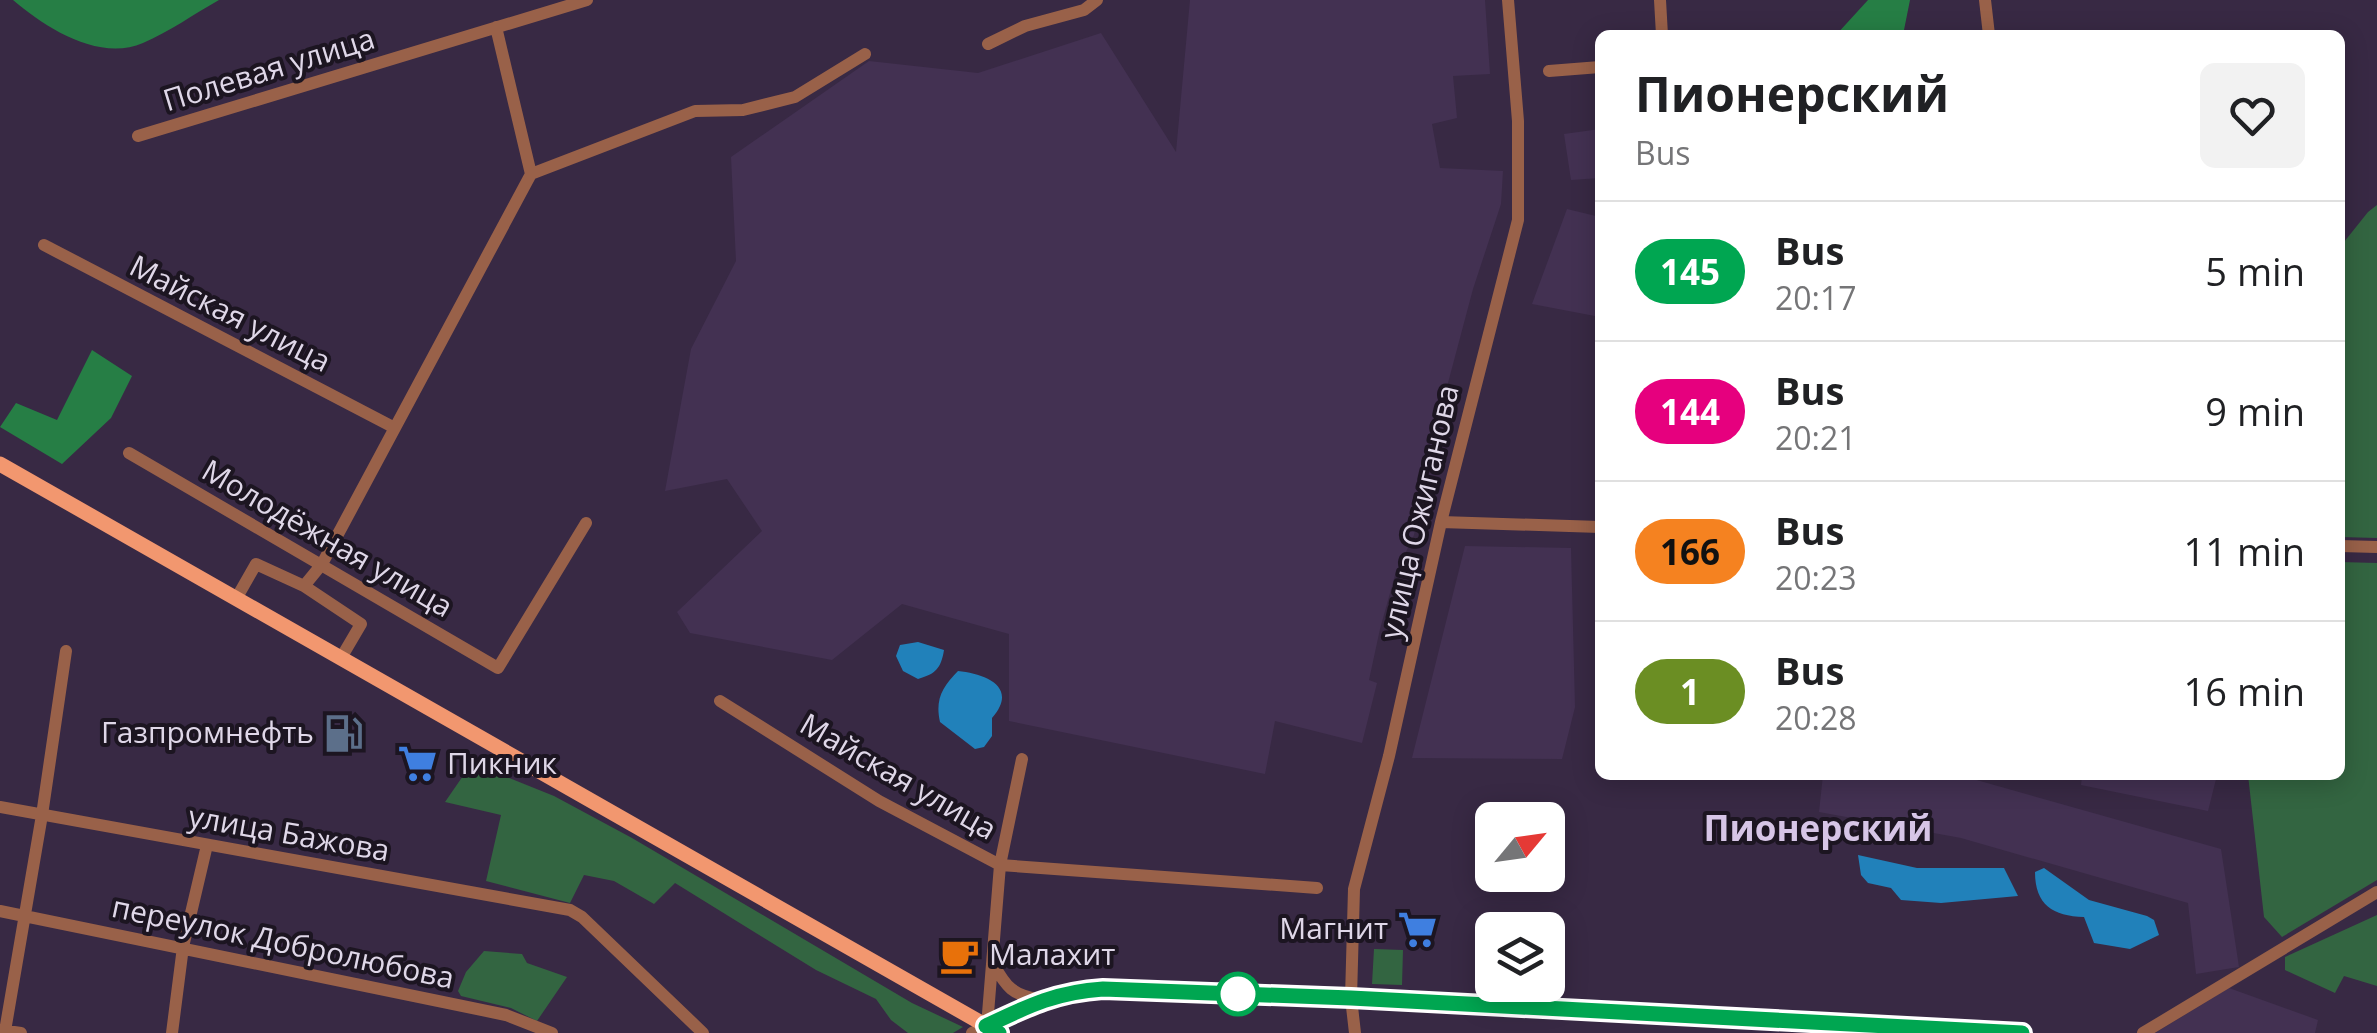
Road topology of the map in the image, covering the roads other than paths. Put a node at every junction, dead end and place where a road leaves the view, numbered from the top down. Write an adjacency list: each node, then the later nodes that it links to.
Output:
1 (586, 0): 6 (street, Полевая улица)
2 (1097, 0): 9 (street)
3 (1508, 0): 19 (street, улица Ожиганова)
4 (1660, 0): 7 (street)
5 (1985, 0): 8 (street)
6 (496, 27): 13 (street, Полевая улица); 14 (street)
7 (1662, 30)
8 (1988, 30)
9 (988, 44)
10 (865, 54): 14 (street)
11 (1595, 67): 12 (street)
12 (1548, 71)
13 (138, 136)
14 (531, 174): 16 (street)
15 (44, 246): 16 (street, Майская улица)
16 (393, 426): 24 (street)
17 (130, 453): 24 (street, Молодёжная улица)
18 (0, 464): 26 (main road)
19 (1441, 522): 21 (street); 41 (street, улица Ожиганова)
20 (586, 523): 24 (street, Молодёжная улица)
21 (1595, 526)
22 (2345, 546): 23 (street)
23 (2377, 546)
24 (322, 564): 25 (street)
25 (304, 586): 26 (street); 28 (street)
26 (236, 599): 28 (main road)
27 (66, 651): 32 (street)
28 (341, 658): 45 (main road)
29 (720, 700): 34 (street, Майская улица)
30 (1022, 759): 34 (street)
31 (0, 806): 32 (street, улица Бажова)
32 (42, 815): 33 (street, улица Бажова); 38 (street)
33 (208, 845): 39 (street); 49 (street, улица Бажова)
34 (1000, 865): 35 (street); 40 (street)
35 (1317, 888)
36 (2377, 892): 52 (street)
37 (0, 911): 38 (street, переулок Добролюбова)
38 (23, 916): 39 (street, переулок Добролюбова); 44 (street)
39 (182, 947): 47 (street); 48 (street, переулок Добролюбова)
40 (994, 964): 42 (street); 45 (street)
41 (1351, 998): 42 (street); 43 (street); 50 (street, улица Ожиганова)
42 (1040, 1000): 45 (street)
43 (1815, 1028): 51 (street)
44 (3, 1030): 46 (street)
45 (986, 1031)
46 (22, 1033)
47 (172, 1033)
48 (552, 1033)
49 (704, 1033)
50 (1355, 1033)
51 (2020, 1033)
52 (2143, 1033)

